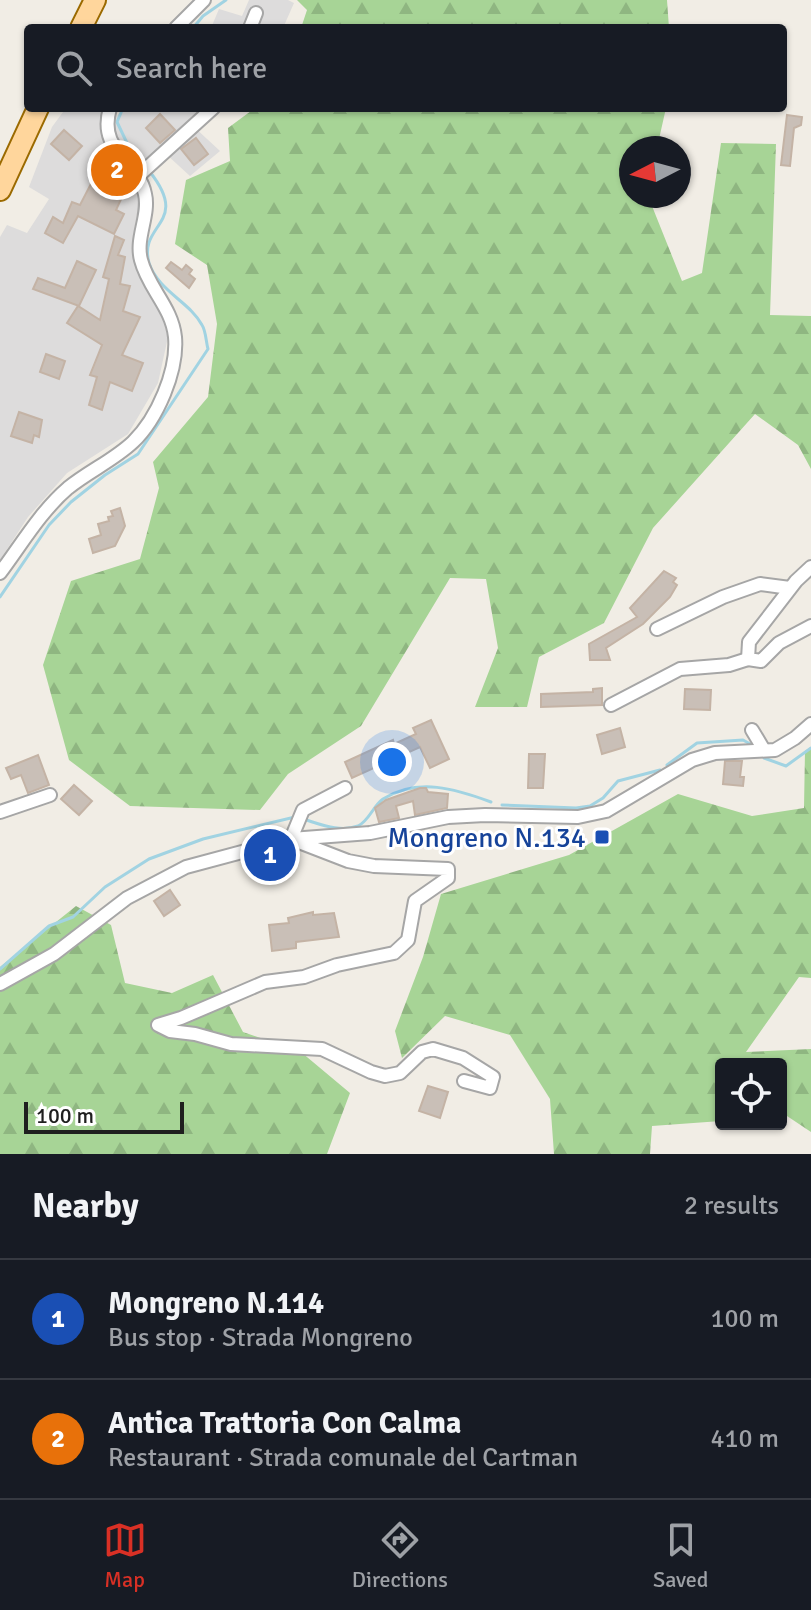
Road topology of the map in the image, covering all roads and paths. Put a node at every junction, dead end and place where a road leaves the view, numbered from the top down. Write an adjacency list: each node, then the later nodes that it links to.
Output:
1 (95, 0): 4 (main road)
2 (204, 0): 5 (street)
3 (256, 13): 6 (street)
4 (83, 24)
5 (180, 24)
6 (252, 24)
7 (36, 112): 11 (main road)
8 (110, 112): 10 (street)
9 (209, 112): 10 (street)
10 (138, 176): 13 (street)
11 (0, 190)
12 (811, 567): 14 (street)
13 (0, 573)
14 (790, 588): 16 (street); 17 (street)
15 (811, 626): 17 (street)
16 (657, 629)
17 (748, 659): 18 (street)
18 (611, 705)
19 (811, 724): 21 (street)
20 (752, 730): 21 (street)
21 (764, 750): 25 (street)
22 (345, 788): 25 (street)
23 (50, 795): 24 (street)
24 (0, 812)
25 (291, 839): 26 (street); 27 (street)
26 (0, 984)
27 (464, 1081)

